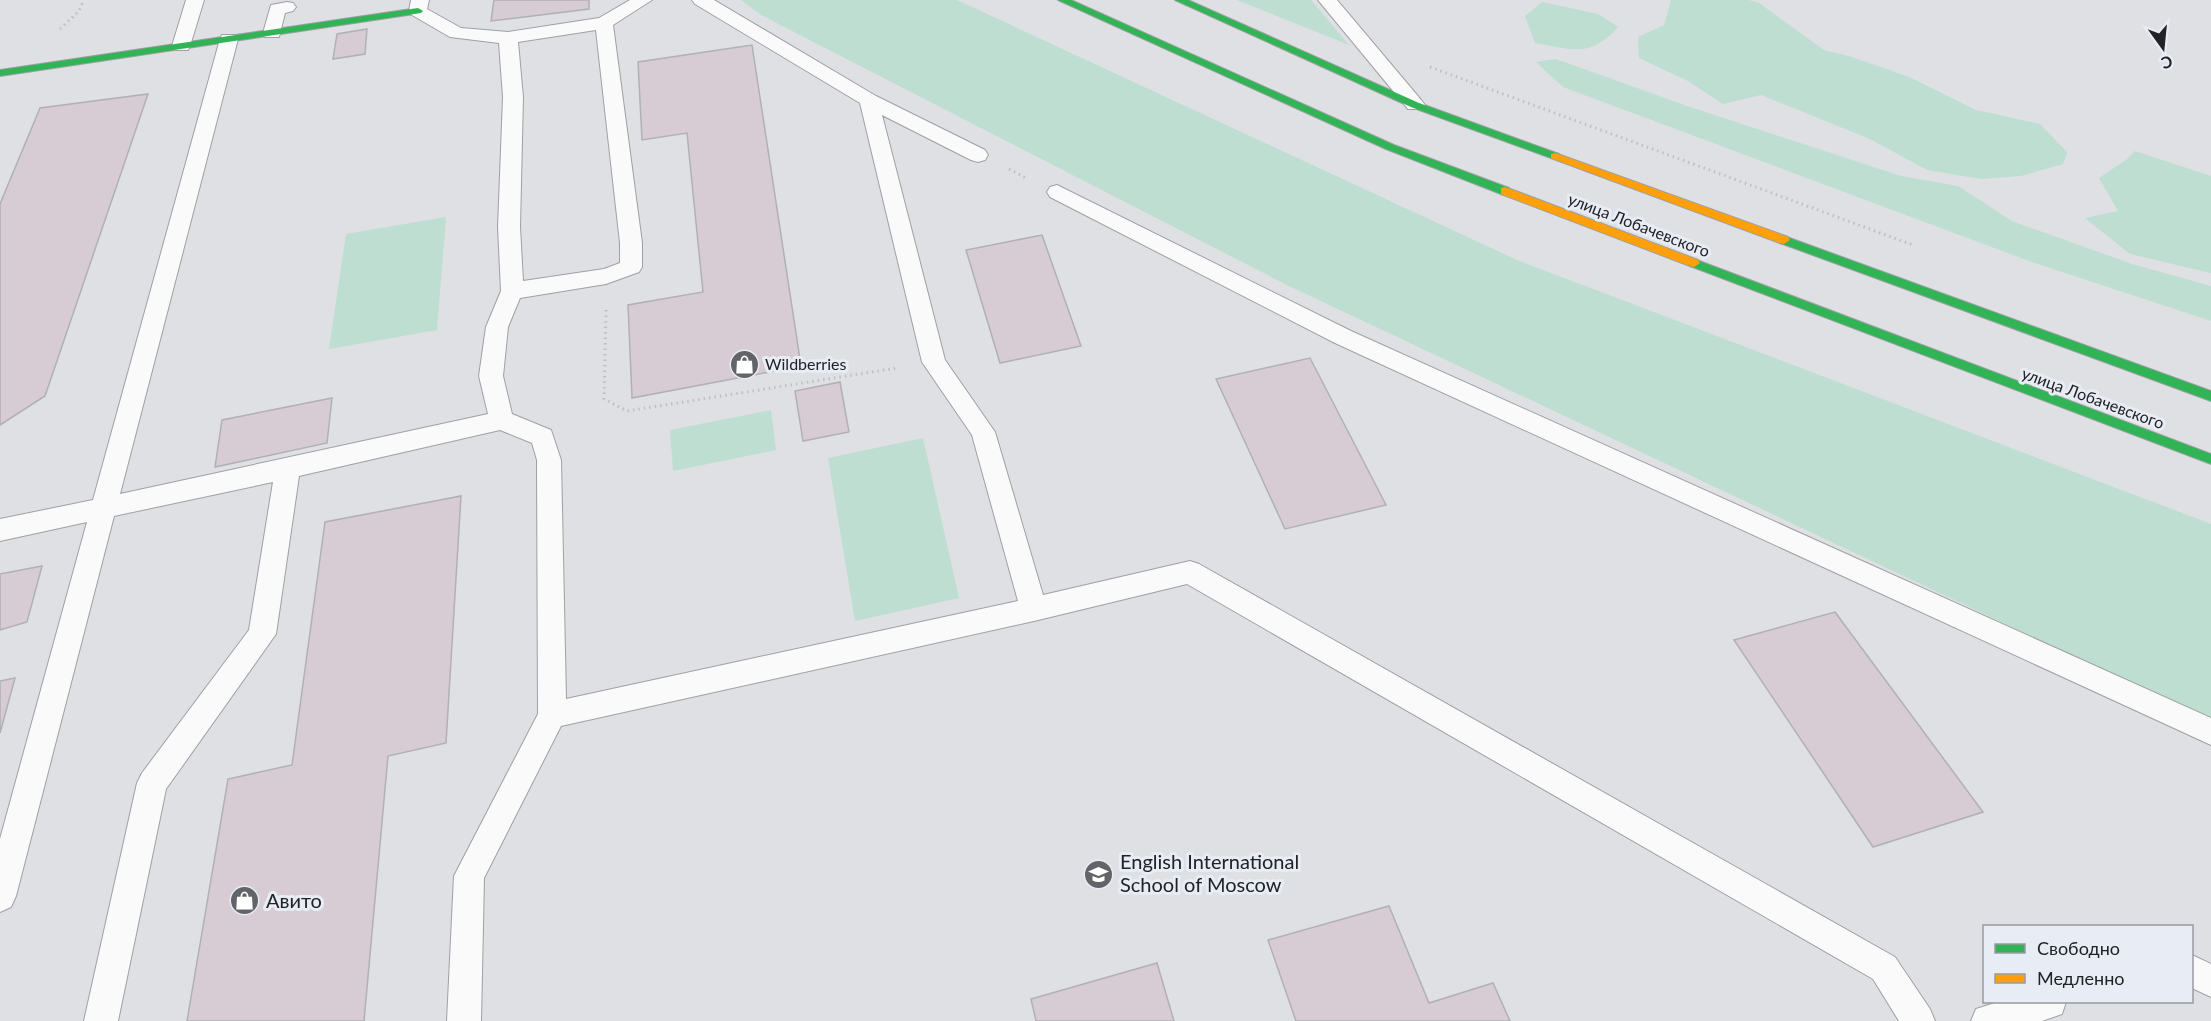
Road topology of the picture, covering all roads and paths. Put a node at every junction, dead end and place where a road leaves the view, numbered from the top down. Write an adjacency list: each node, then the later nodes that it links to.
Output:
1 (195, 0): 13 (lane)
2 (643, 0): 9 (lane)
3 (701, 0): 16 (lane)
4 (1063, 0): 26 (main road, улица Лобачевского)
5 (1180, 0): 17 (main road, улица Лобачевского)
6 (1328, 0): 14 (lane)
7 (419, 5): 10 (main road); 11 (lane)
8 (287, 7): 10 (lane)
9 (604, 23): 11 (lane); 21 (lane)
10 (272, 33): 12 (main road)
11 (508, 38): 22 (lane)
12 (229, 39): 13 (main road); 28 (lane)
13 (181, 46): 15 (main road)
14 (1377, 59): 17 (lane); 20 (path)
15 (0, 73)
16 (869, 100): 18 (lane); 23 (lane)
17 (1415, 105): 24 (main road, улица Лобачевского)
18 (978, 154): 19 (path)
19 (1057, 192): 32 (lane)
20 (1916, 245)
21 (606, 276): 22 (lane); 23 (path)
22 (512, 291): 25 (lane)
23 (934, 362): 30 (lane)
24 (2211, 396)
25 (501, 420): 27 (lane); 31 (lane)
26 (2211, 459)
27 (288, 469): 28 (lane); 37 (lane)
28 (104, 509): 29 (lane); 33 (lane)
29 (0, 530)
30 (1034, 609): 31 (lane); 39 (lane)
31 (552, 715): 38 (lane)
32 (2211, 732)
33 (0, 896)
34 (2193, 972): 35 (lane)
35 (2211, 981)
36 (2047, 1003): 40 (lane)
37 (101, 1021)
38 (464, 1021)
39 (1918, 1021)
40 (1988, 1021)

